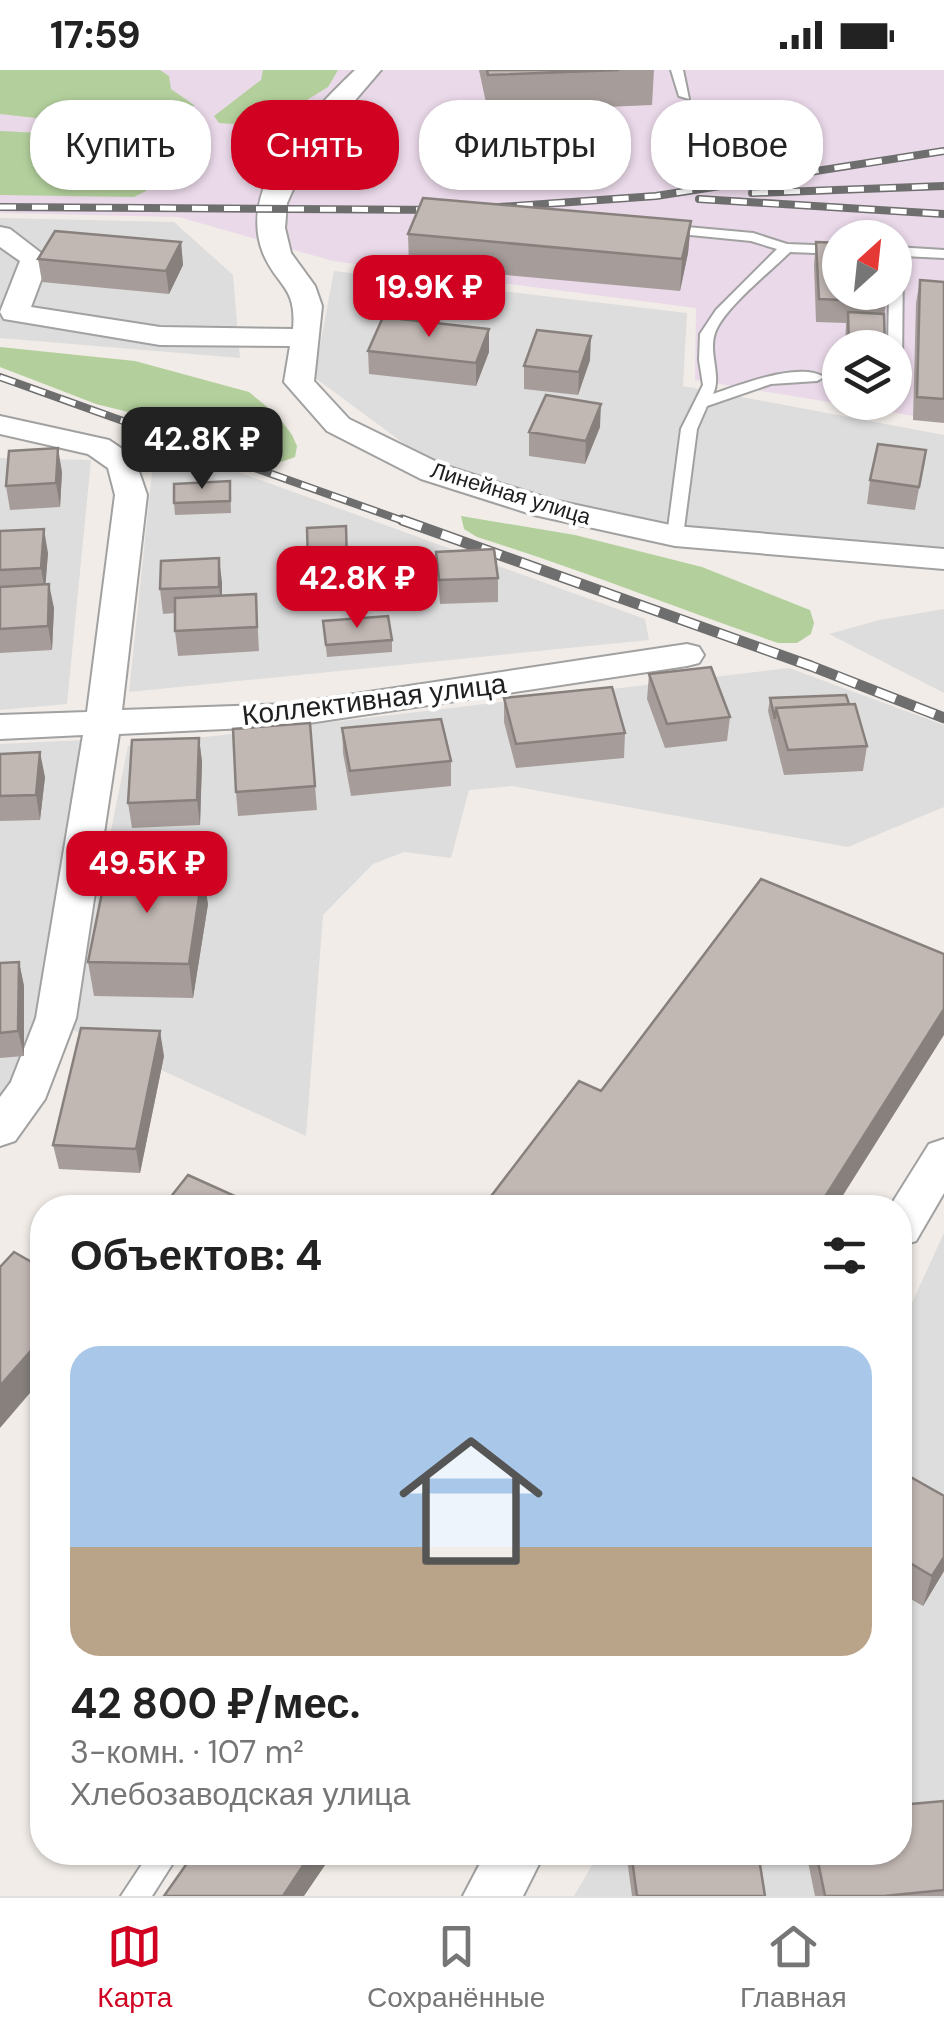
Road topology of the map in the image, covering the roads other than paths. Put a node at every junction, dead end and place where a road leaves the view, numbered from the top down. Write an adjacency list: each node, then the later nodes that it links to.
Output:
1 (369, 70): 10 (street, Линейная улица)
2 (677, 70): 3 (lane)
3 (685, 96)
4 (644, 227): 6 (lane)
5 (0, 235): 10 (street)
6 (786, 248): 7 (lane); 12 (lane)
7 (822, 249)
8 (912, 252): 9 (lane)
9 (944, 254)
10 (304, 338): 14 (street, Линейная улица)
11 (817, 377): 12 (lane)
12 (703, 404): 14 (lane)
13 (0, 425): 17 (street)
14 (675, 536): 15 (street, Линейная улица)
15 (944, 560)
16 (687, 655): 17 (street, Коллективная улица)
17 (104, 723): 18 (street, Коллективная улица); 19 (street)
18 (0, 727)
19 (15, 1090): 20 (street)
20 (0, 1129)
21 (944, 1156): 22 (street)
22 (912, 1208)
23 (158, 1865): 25 (lane)
24 (510, 1865): 26 (street)
25 (135, 1896)
26 (491, 1896)

